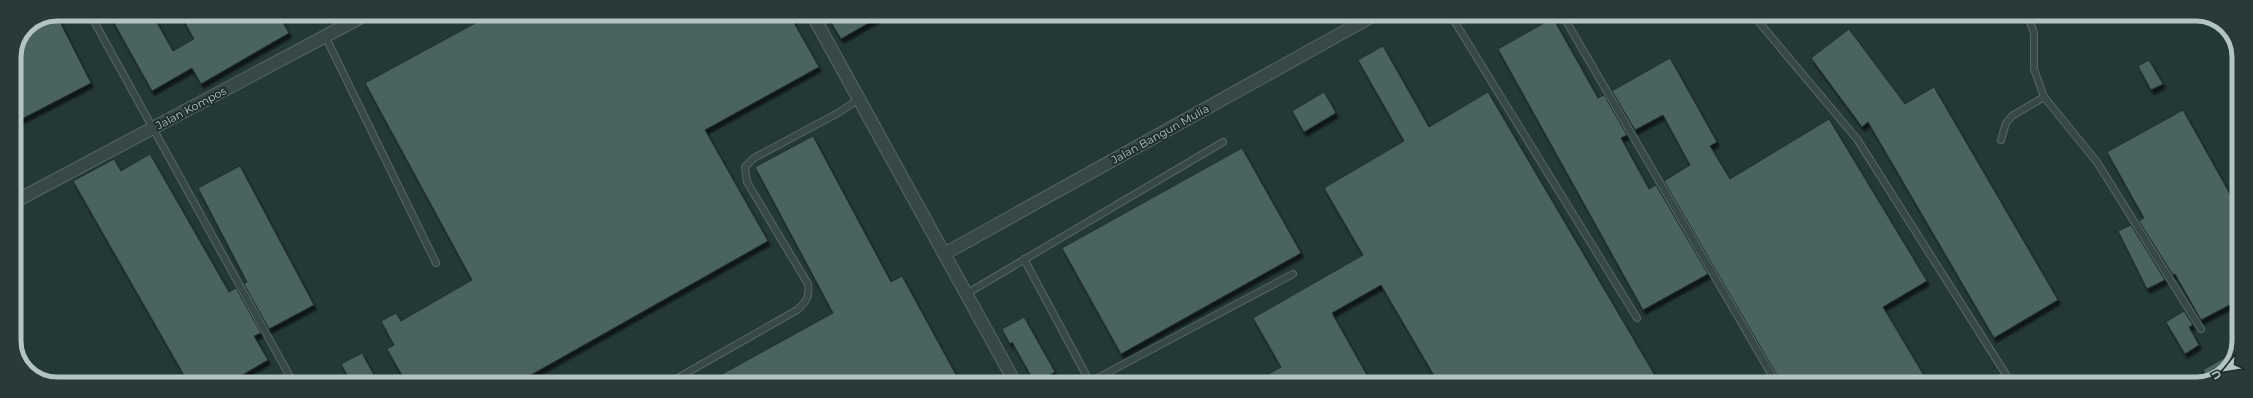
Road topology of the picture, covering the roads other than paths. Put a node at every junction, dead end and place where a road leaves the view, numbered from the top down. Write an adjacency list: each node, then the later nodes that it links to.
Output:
1 (94, 21): 12 (lane)
2 (354, 21): 9 (street, Jalan Kompos)
3 (816, 21): 11 (street)
4 (1363, 21): 16 (street, Jalan Bangun Mulia)
5 (1454, 21): 21 (lane)
6 (1566, 21): 28 (lane)
7 (1758, 21): 29 (lane)
8 (2030, 21): 10 (lane)
9 (325, 36): 12 (street, Jalan Kompos); 18 (lane)
10 (2044, 97): 13 (lane); 22 (lane)
11 (859, 99): 16 (street); 24 (lane)
12 (154, 128): 15 (street, Jalan Kompos); 23 (lane)
13 (2001, 140)
14 (1222, 142): 17 (lane)
15 (21, 198)
16 (944, 254): 20 (street)
17 (1024, 259): 20 (lane); 26 (lane)
18 (436, 263)
19 (1293, 274): 27 (lane)
20 (966, 294): 25 (street)
21 (1637, 318)
22 (2201, 329)
23 (290, 377)
24 (679, 377)
25 (1012, 377)
26 (1087, 377)
27 (1101, 377)
28 (1773, 377)
29 (2008, 377)

